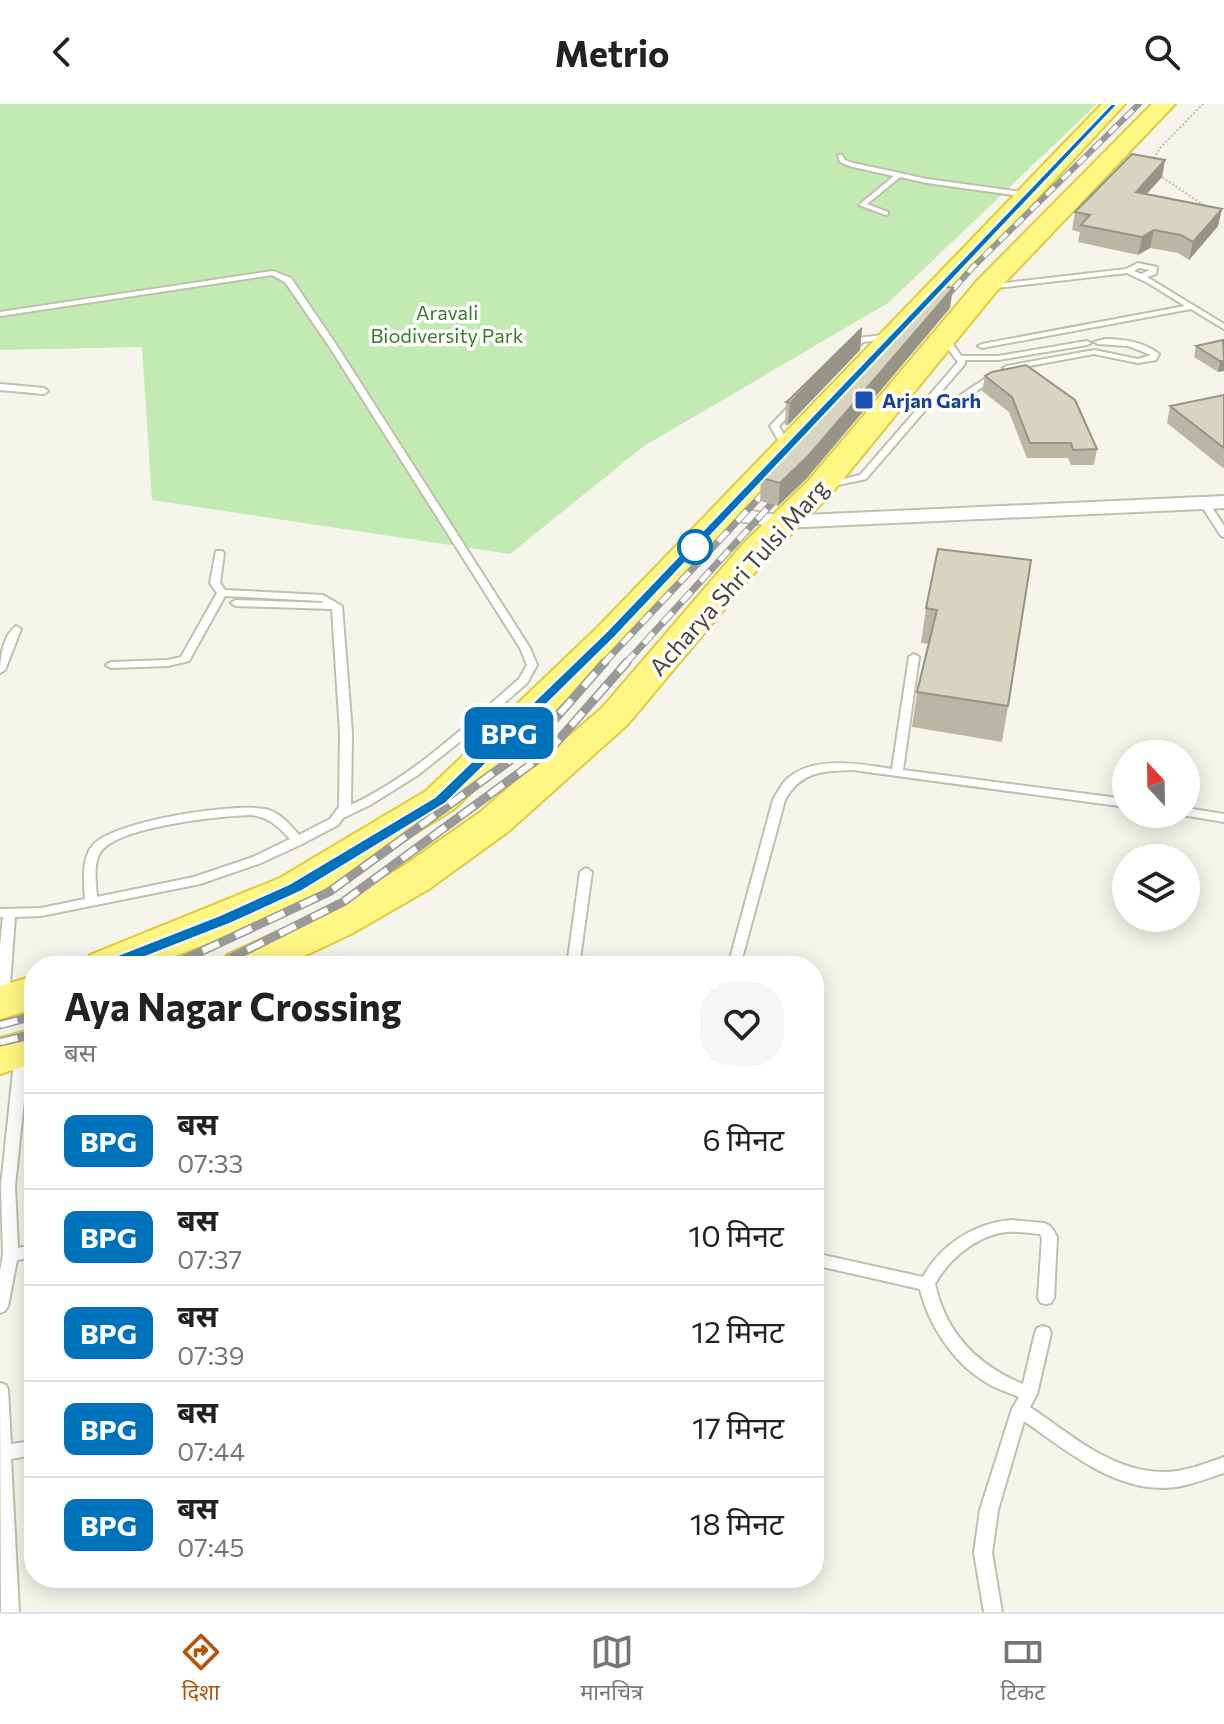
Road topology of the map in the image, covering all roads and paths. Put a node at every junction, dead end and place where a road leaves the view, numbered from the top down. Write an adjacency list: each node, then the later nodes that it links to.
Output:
1 (1114, 104): 6 (highway, Acharya Shri Tulsi Marg)
2 (1164, 104): 11 (highway, Acharya Shri Tulsi Marg)
3 (1203, 104): 7 (path)
4 (840, 156): 5 (lane)
5 (898, 176): 6 (lane); 8 (lane)
6 (1028, 195): 15 (highway, Acharya Shri Tulsi Marg)
7 (1211, 210)
8 (886, 213)
9 (1128, 271): 10 (lane); 10 (lane); 11 (lane)
10 (1142, 276): 12 (lane)
11 (986, 287): 19 (highway, Acharya Shri Tulsi Marg)
12 (1191, 307): 14 (lane); 18 (lane)
13 (0, 314): 42 (lane)
14 (1224, 327)
15 (894, 335): 22 (lane); 28 (highway, Acharya Shri Tulsi Marg)
16 (1098, 342): 17 (lane); 20 (lane); 20 (lane)
17 (1087, 343): 20 (lane); 21 (lane)
18 (982, 346)
19 (953, 348): 21 (lane); 31 (highway, Acharya Shri Tulsi Marg)
20 (1094, 352): 23 (lane)
21 (998, 358): 23 (lane)
22 (839, 361)
23 (1007, 368): 27 (lane)
24 (0, 387): 25 (lane)
25 (44, 391)
26 (807, 394): 28 (lane)
27 (957, 400)
28 (788, 450): 30 (highway, Acharya Shri Tulsi Marg)
29 (1214, 502): 31 (street); 32 (lane)
30 (726, 513): 31 (street); 48 (highway, Acharya Shri Tulsi Marg)
31 (783, 522): 49 (highway, Acharya Shri Tulsi Marg)
32 (1224, 534)
33 (219, 553): 34 (lane)
34 (220, 598): 37 (lane); 42 (lane)
35 (16, 629): 38 (lane)
36 (914, 657): 39 (lane)
37 (111, 665)
38 (0, 670)
39 (897, 771): 40 (lane); 51 (lane)
40 (1112, 801)
41 (1200, 814): 43 (lane)
42 (340, 815): 44 (lane)
43 (1224, 818)
44 (298, 841): 46 (lane); 46 (lane)
45 (586, 872): 50 (lane)
46 (91, 902): 47 (lane)
47 (4, 914): 52 (lane)
48 (132, 956)
49 (265, 956)
50 (574, 956)
51 (737, 956)
52 (12, 999)
53 (19, 1050): 55 (lane)
54 (24, 1253): 55 (lane)
55 (11, 1255): 59 (lane)
56 (824, 1261): 57 (lane)
57 (927, 1284): 58 (lane); 62 (lane)
58 (1046, 1298)
59 (0, 1306)
60 (1043, 1333): 62 (lane)
61 (0, 1390): 64 (lane)
62 (1025, 1401): 65 (lane); 67 (lane)
63 (24, 1450): 64 (lane)
64 (5, 1453): 66 (lane)
65 (1224, 1465)
66 (10, 1612)
67 (993, 1612)

